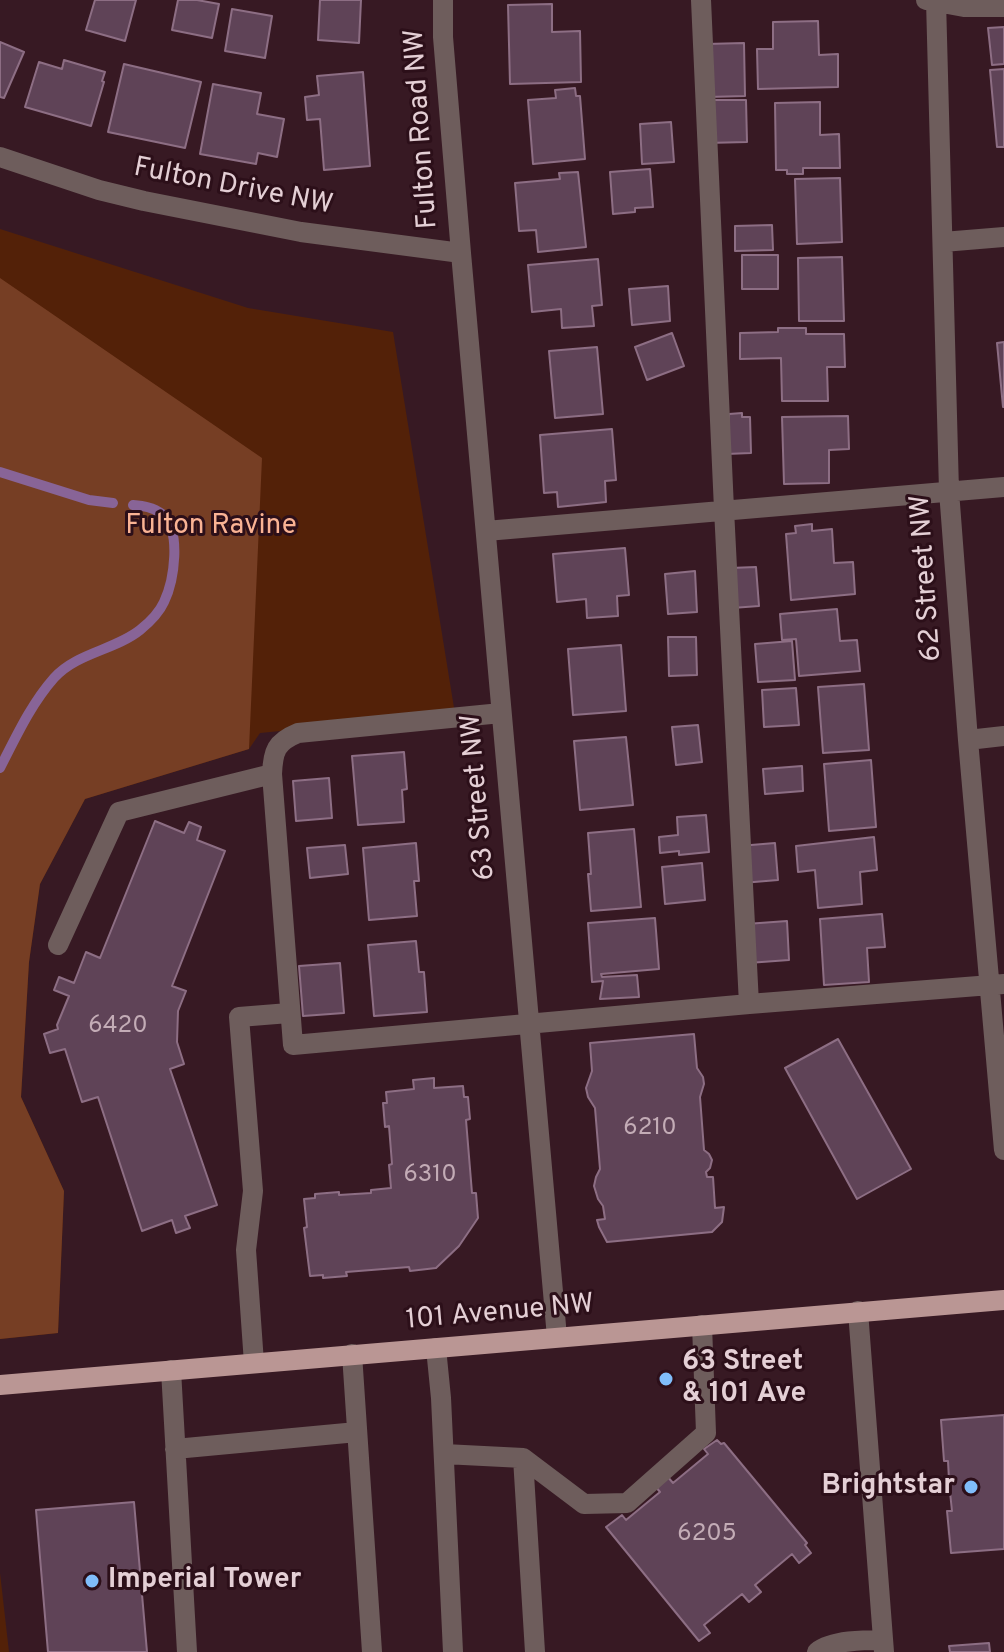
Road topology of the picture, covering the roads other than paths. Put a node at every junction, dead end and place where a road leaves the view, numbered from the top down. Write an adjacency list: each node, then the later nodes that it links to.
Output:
1 (443, 0): 8 (street, Fulton Road NW)
2 (701, 0): 11 (street)
3 (933, 1): 4 (street); 7 (street, 62 Street NW)
4 (1004, 7)
5 (0, 157): 8 (street, Fulton Drive NW)
6 (1004, 237): 7 (street)
7 (943, 242): 10 (street, 62 Street NW)
8 (461, 253): 12 (street, 63 Street NW)
9 (1004, 487): 10 (street)
10 (949, 491): 11 (street); 15 (street, 62 Street NW)
11 (724, 509): 12 (street); 19 (street)
12 (486, 531): 13 (street, 63 Street NW)
13 (501, 713): 16 (street); 21 (street, 63 Street NW)
14 (1004, 736): 15 (street)
15 (968, 740): 18 (street, 62 Street NW)
16 (272, 774): 17 (street); 20 (street)
17 (58, 945)
18 (997, 985): 19 (street); 22 (street, 62 Street NW)
19 (749, 1004): 21 (street)
20 (289, 1013): 21 (street); 29 (street)
21 (528, 1023): 26 (street, 63 Street NW)
22 (1004, 1150)
23 (1004, 1300): 24 (main road, 101 Avenue NW)
24 (858, 1311): 25 (main road, 101 Avenue NW); 36 (street)
25 (702, 1325): 26 (main road, 101 Avenue NW); 35 (street)
26 (557, 1337): 27 (main road, 101 Avenue NW)
27 (436, 1348): 28 (main road, 101 Avenue NW); 34 (street)
28 (352, 1354): 29 (main road, 101 Avenue NW); 32 (street)
29 (254, 1363): 30 (main road, 101 Avenue NW)
30 (171, 1370): 31 (main road, 101 Avenue NW); 33 (street)
31 (0, 1385)
32 (357, 1432): 33 (street); 38 (street)
33 (175, 1449): 37 (street)
34 (444, 1454): 35 (street); 39 (street)
35 (523, 1458): 40 (street)
36 (884, 1646): 41 (street)
37 (187, 1652)
38 (372, 1652)
39 (453, 1652)
40 (535, 1652)
41 (817, 1652)

